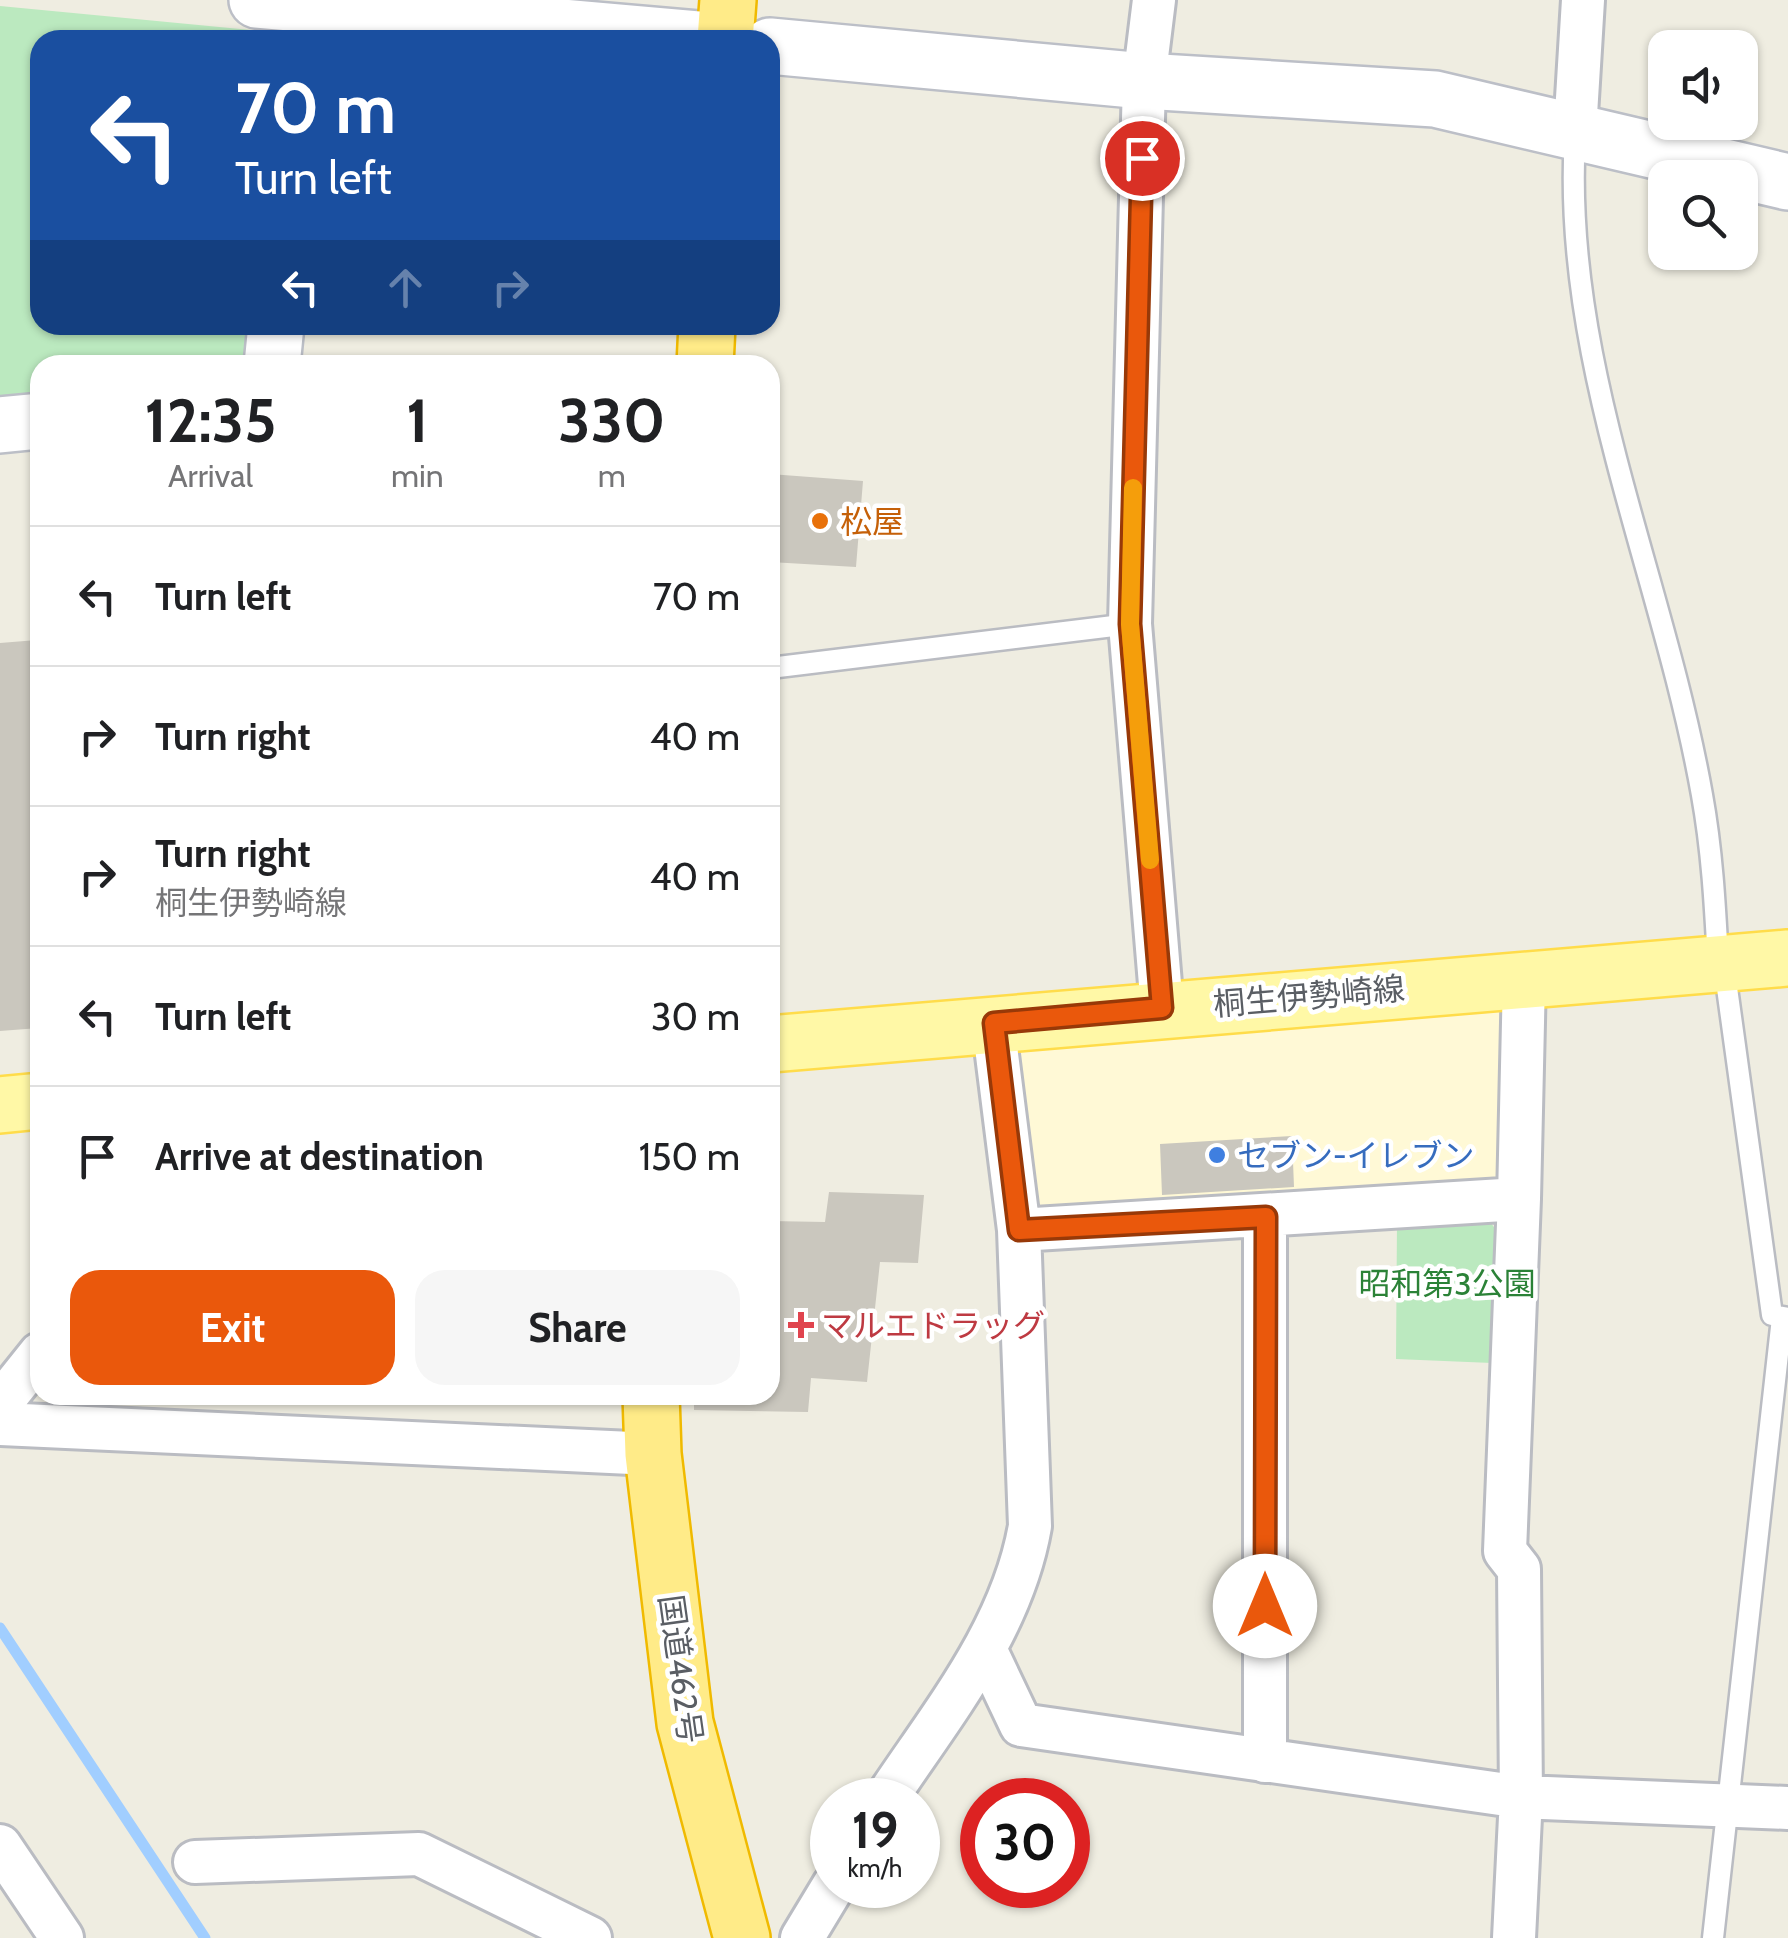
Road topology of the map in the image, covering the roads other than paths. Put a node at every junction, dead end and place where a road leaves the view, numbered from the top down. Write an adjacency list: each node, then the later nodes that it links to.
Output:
1 (728, 0): 6 (highway)
2 (1154, 0): 8 (street)
3 (1582, 0): 9 (street)
4 (291, 11): 5 (street)
5 (565, 30)
6 (726, 30)
7 (780, 47): 8 (street)
8 (1144, 81): 9 (street); 13 (street)
9 (1575, 131): 10 (street); 16 (lane)
10 (1788, 182)
11 (30, 422): 12 (street)
12 (0, 424)
13 (1130, 624): 14 (lane); 18 (street)
14 (780, 667)
15 (1788, 958): 16 (main road, 桐生伊勢崎線)
16 (1720, 962): 17 (main road, 桐生伊勢崎線); 26 (lane)
17 (1524, 978): 18 (main road, 桐生伊勢崎線); 23 (street)
18 (1162, 1008): 19 (main road, 桐生伊勢崎線)
19 (994, 1023): 20 (main road, 桐生伊勢崎線); 25 (street)
20 (780, 1043)
21 (30, 1102): 22 (main road)
22 (0, 1105)
23 (1519, 1199): 24 (street); 35 (street)
24 (1266, 1217): 25 (street); 33 (street)
25 (1019, 1230): 32 (street)
26 (1785, 1318): 36 (lane)
27 (30, 1366): 28 (street)
28 (0, 1404)
29 (652, 1405): 31 (highway, 国道462号)
30 (0, 1424): 31 (street)
31 (653, 1454): 43 (highway, 国道462号)
32 (985, 1649): 33 (street); 34 (street)
33 (1265, 1762): 35 (street)
34 (900, 1778)
35 (1521, 1798): 36 (street); 45 (street)
36 (1730, 1804): 37 (street); 46 (lane)
37 (1788, 1808)
38 (0, 1846): 41 (street)
39 (195, 1862): 42 (street)
40 (820, 1908): 44 (street)
41 (62, 1938)
42 (590, 1938)
43 (742, 1938)
44 (802, 1938)
45 (1514, 1938)
46 (1713, 1938)

